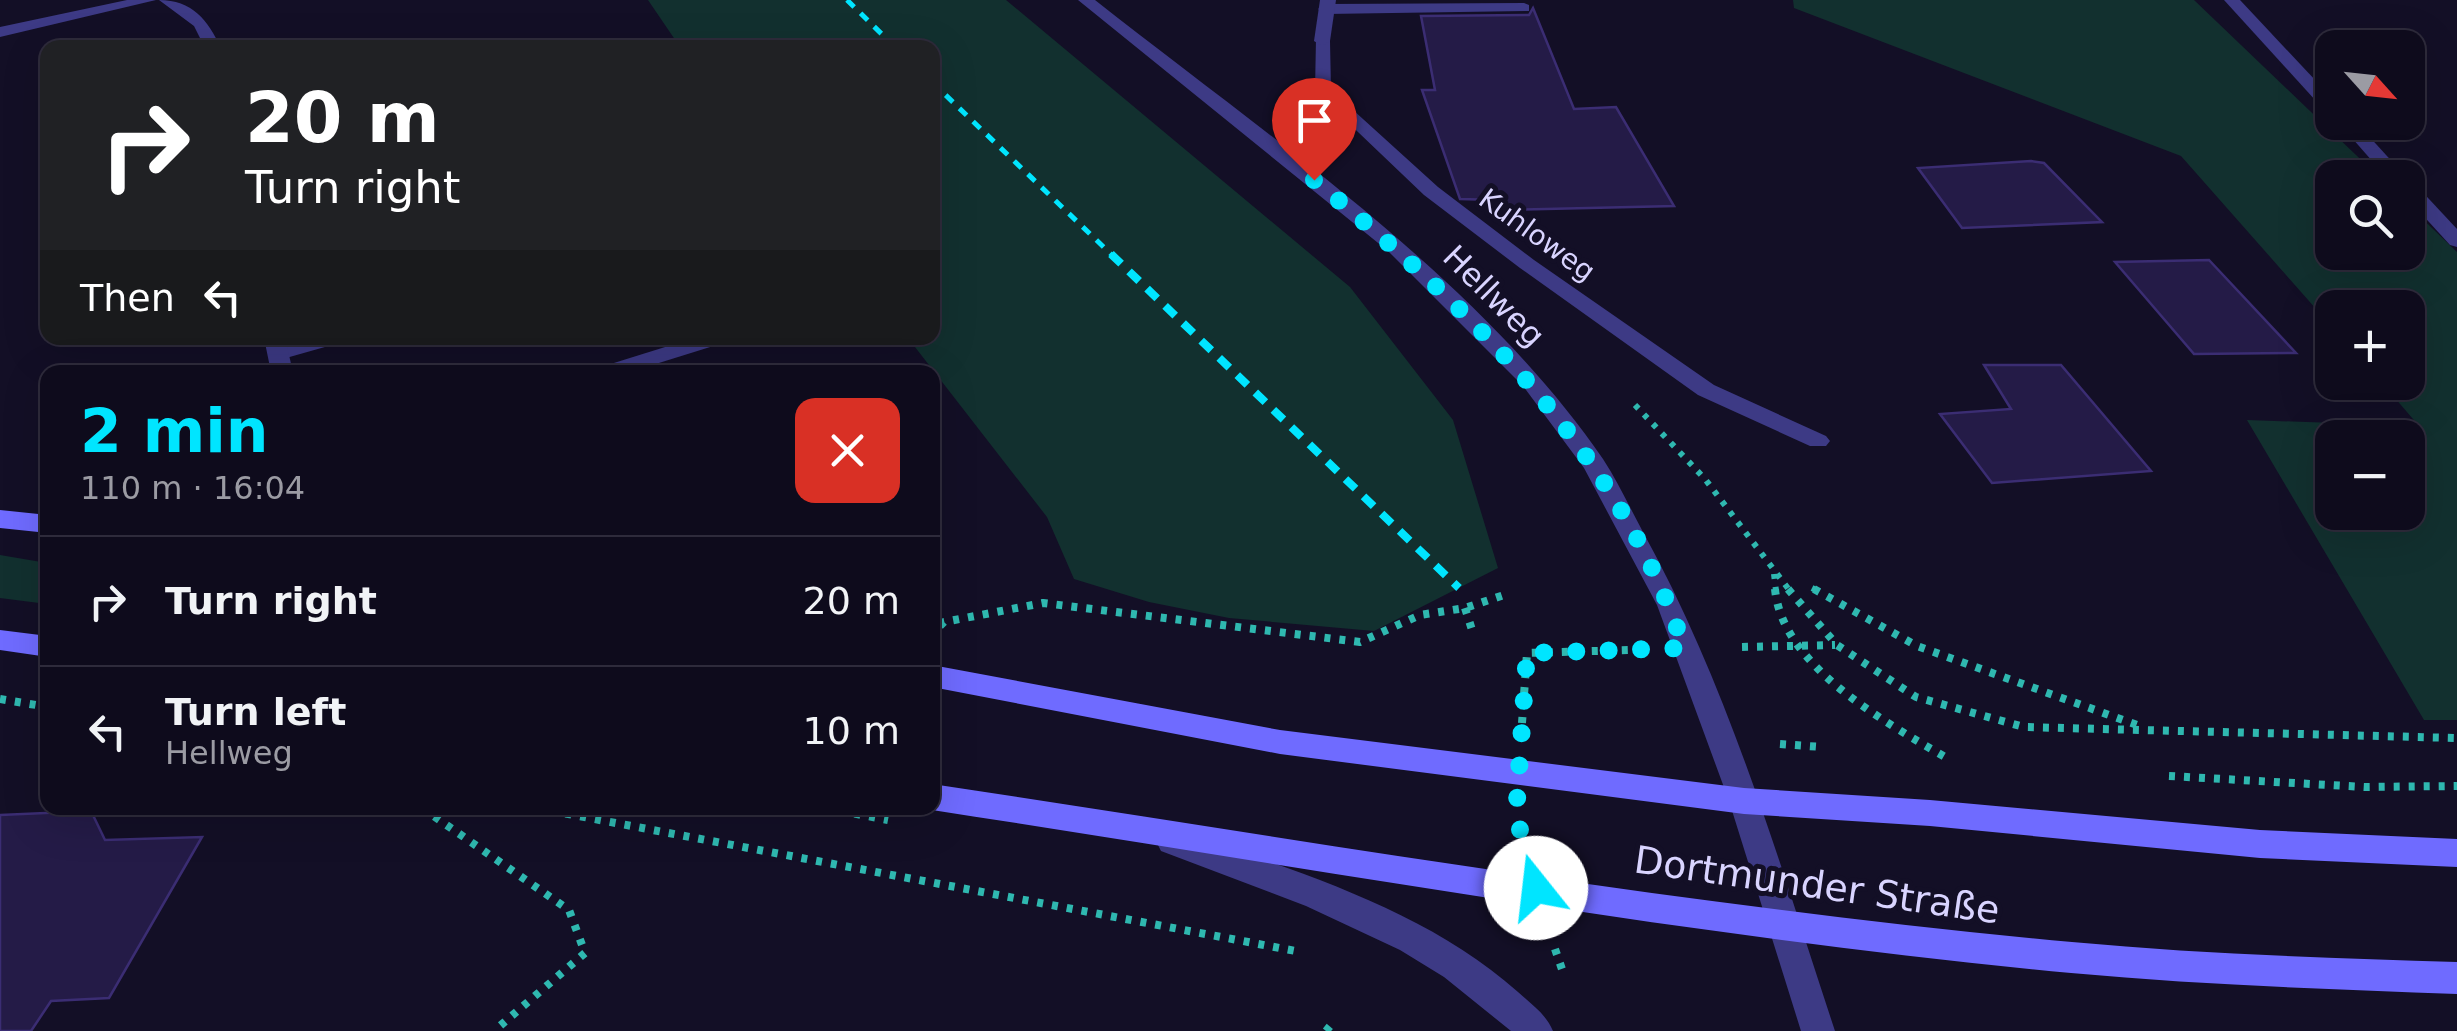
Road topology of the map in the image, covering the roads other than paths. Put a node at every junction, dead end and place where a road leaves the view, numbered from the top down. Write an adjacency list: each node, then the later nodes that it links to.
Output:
1 (148, 0): 7 (street)
2 (167, 0): 8 (street)
3 (1086, 0): 25 (street, Hellweg)
4 (2232, 0): 9 (street)
5 (1327, 4): 6 (street); 18 (street, Kuhloweg)
6 (1524, 8)
7 (0, 32)
8 (209, 40)
9 (2315, 90)
10 (2363, 140): 11 (street)
11 (2381, 160)
12 (2425, 206): 13 (street)
13 (2457, 241)
14 (308, 345): 16 (street)
15 (693, 345): 17 (street)
16 (279, 354)
17 (631, 365)
18 (1818, 441)
19 (0, 518): 20 (main road)
20 (40, 523)
21 (0, 640): 22 (main road)
22 (40, 646)
23 (940, 678): 25 (main road)
24 (940, 798): 26 (main road, Dortmunder Straße)
25 (1744, 801): 27 (main road); 28 (street, Hellweg)
26 (1130, 826): 28 (main road, Dortmunder Straße); 30 (street)
27 (2457, 853)
28 (1785, 928): 29 (main road, Dortmunder Straße); 31 (street, Hellweg)
29 (2457, 978)
30 (1536, 1031)
31 (1818, 1031)

